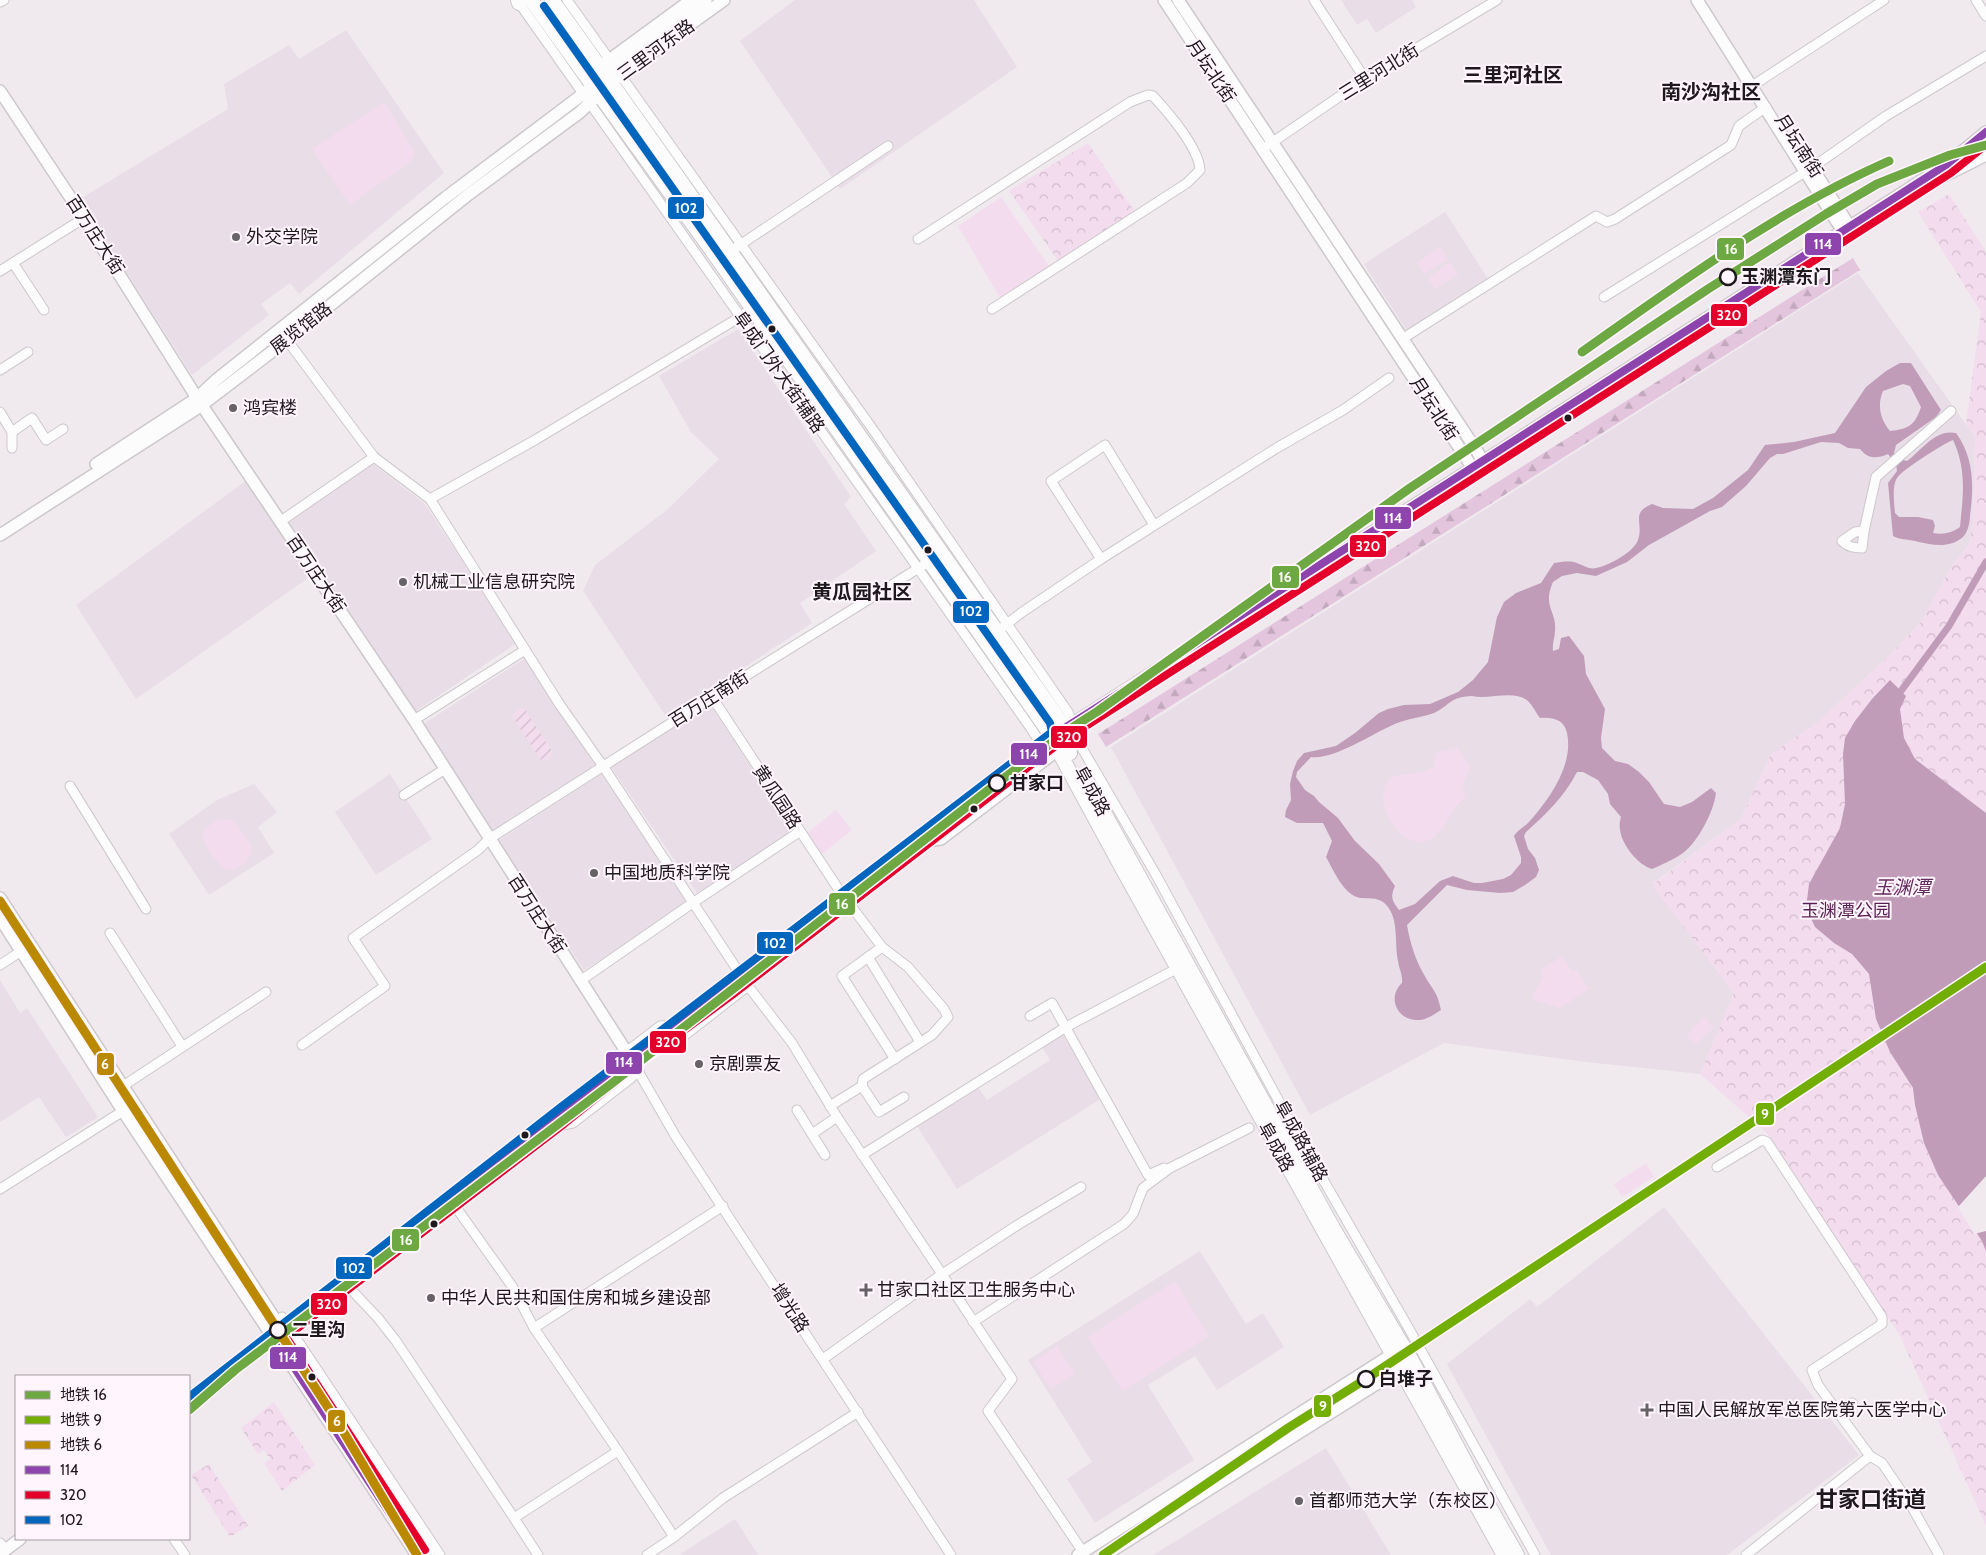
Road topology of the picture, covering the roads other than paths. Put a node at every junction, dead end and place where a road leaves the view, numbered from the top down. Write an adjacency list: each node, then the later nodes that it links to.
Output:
1 (4, 0): 16 (street)
2 (552, 0): 19 (highway)
3 (566, 0): 19 (street)
4 (691, 0): 19 (main road)
5 (706, 0): 19 (main road, 三里河东路)
6 (724, 0): 19 (main road, 三里河东路)
7 (1164, 0): 26 (main road, 月坛北街)
8 (1178, 0): 26 (main road, 月坛北街)
9 (1314, 0): 20 (street)
10 (1497, 0): 20 (street, 三里河北街)
11 (1697, 0): 21 (main road, 月坛南街)
12 (1705, 0): 21 (main road, 月坛南街)
13 (1884, 0): 21 (street)
14 (1976, 0): 17 (street)
15 (521, 1): 23 (highway)
16 (0, 2)
17 (1986, 16)
18 (1986, 56): 30 (street)
19 (610, 71): 23 (main road); 35 (highway)
20 (1365, 79): 26 (street, 三里河北街)
21 (1755, 84): 24 (main road, 月坛南街); 30 (main road, 月坛南街)
22 (0, 91): 32 (main road, 百万庄大街)
23 (591, 94): 37 (highway); 44 (main road, 展览馆路); 48 (main road, 展览馆路)
24 (1766, 108): 30 (main road, 月坛南街); 43 (street)
25 (1986, 132): 31 (main road)
26 (1267, 145): 43 (main road, 月坛北街); 55 (main road, 月坛北街)
27 (1986, 145): 31 (main road)
28 (888, 146): 35 (street)
29 (1986, 155): 31 (main road)
30 (1810, 169): 33 (main road, 月坛南街); 39 (street)
31 (1947, 169): 33 (main road)
32 (84, 218): 36 (street); 48 (main road, 百万庄大街)
33 (1848, 231): 55 (main road)
34 (918, 240): 40 (street)
35 (735, 248): 37 (street); 64 (highway)
36 (13, 263): 38 (street); 41 (street)
37 (712, 264): 42 (highway)
38 (0, 271)
39 (1604, 297)
40 (992, 309)
41 (44, 310)
42 (746, 313): 56 (street); 63 (highway)
43 (1402, 339): 55 (main road, 月坛北街)
44 (287, 340): 48 (main road, 展览馆路); 54 (street)
45 (28, 352): 46 (street)
46 (0, 370)
47 (1389, 378): 58 (street)
48 (199, 402): 57 (main road, 百万庄大街); 59 (main road, 展览馆路); 61 (main road, 展览馆路)
49 (1950, 411): 60 (street)
50 (0, 412): 52 (street)
51 (63, 429): 52 (street)
52 (12, 432): 53 (street)
53 (12, 448)
54 (374, 457): 56 (street); 57 (street)
55 (1479, 465): 68 (main road)
56 (430, 499): 65 (street)
57 (281, 521): 67 (main road, 百万庄大街)
58 (1154, 525): 62 (street); 62 (street)
59 (0, 527)
60 (1864, 531)
61 (0, 535)
62 (1101, 558): 64 (street)
63 (924, 565): 66 (street, 百万庄南街); 68 (highway)
64 (1002, 628): 68 (highway)
65 (525, 650): 67 (street); 69 (street)
66 (712, 696): 69 (street, 百万庄南街); 73 (street, 黄瓜园路)
67 (414, 720): 70 (main road, 百万庄大街)
68 (1060, 737): 76 (main road); 76 (main road); 85 (highway, 阜成路); 118 (highway, 阜成路); 147 (street, 阜成路辅路)
69 (603, 766): 74 (street, 百万庄南街); 77 (street)
70 (445, 769): 72 (street); 74 (main road, 百万庄大街)
71 (70, 786): 78 (street)
72 (404, 795)
73 (799, 832): 76 (street, 黄瓜园路); 77 (street)
74 (489, 839): 86 (main road, 百万庄大街); 93 (street, 百万庄南街)
75 (0, 898): 82 (main road)
76 (846, 899): 81 (street, 黄瓜园路); 87 (main road)
77 (694, 902): 86 (street); 87 (street)
78 (146, 909)
79 (0, 918): 82 (main road)
80 (110, 933): 92 (street)
81 (882, 947): 83 (street); 91 (street, 黄瓜园路)
82 (26, 948): 84 (street); 96 (main road); 101 (main road)
83 (868, 956): 91 (street); 94 (street)
84 (0, 965)
85 (1178, 968): 90 (street); 118 (highway, 阜成路)
86 (580, 980): 95 (main road, 百万庄大街)
87 (744, 980): 95 (main road); 95 (main road); 99 (street)
88 (266, 992): 92 (street)
89 (1030, 1016): 90 (street)
90 (1066, 1027): 106 (street); 107 (street)
91 (920, 1042): 94 (street)
92 (182, 1046): 96 (street)
93 (302, 1046)
94 (895, 1059): 97 (street)
95 (632, 1062): 111 (main road); 111 (main road); 112 (street, 增光路)
96 (123, 1086): 117 (main road)
97 (862, 1086): 98 (street); 99 (street)
98 (904, 1097)
99 (830, 1106): 102 (street)
100 (797, 1110): 104 (street)
101 (124, 1111): 110 (street); 117 (main road)
102 (837, 1117): 104 (street); 106 (street)
103 (1248, 1128): 115 (street)
104 (812, 1134): 105 (street)
105 (825, 1155)
106 (862, 1155): 113 (street)
107 (1172, 1165)
108 (1717, 1167): 126 (street)
109 (1081, 1187): 113 (street)
110 (0, 1189)
111 (454, 1204): 114 (main road); 116 (street)
112 (723, 1206): 116 (street); 119 (street, 增光路)
113 (942, 1275): 115 (street); 119 (street)
114 (345, 1284): 117 (main road); 130 (street)
115 (974, 1322): 136 (street)
116 (534, 1328): 128 (street)
117 (282, 1330): 121 (main road); 123 (main road); 124 (street); 127 (main road); 138 (main road)
118 (1398, 1351): 120 (highway, 阜成路); 136 (main road)
119 (823, 1359): 125 (street, 增光路)
120 (1406, 1365): 144 (main road); 145 (highway, 阜成路); 146 (highway, 阜成路)
121 (190, 1400)
122 (1852, 1403): 126 (street)
123 (190, 1408)
124 (343, 1408): 127 (main road); 140 (street)
125 (858, 1412): 132 (street); 143 (street, 增光路)
126 (1838, 1412): 129 (street)
127 (347, 1430): 139 (main road)
128 (618, 1451): 130 (street); 132 (street)
129 (1870, 1456): 148 (street); 149 (street)
130 (514, 1518): 141 (street)
131 (15, 1535): 135 (main road)
132 (674, 1537): 142 (street)
133 (18, 1540): 135 (main road)
134 (175, 1540): 137 (street)
135 (0, 1547)
136 (1080, 1554)
137 (185, 1555)
138 (417, 1555)
139 (429, 1555)
140 (440, 1555)
141 (538, 1555)
142 (647, 1555)
143 (952, 1555)
144 (1105, 1555)
145 (1504, 1555)
146 (1517, 1555)
147 (1535, 1555)
148 (1746, 1555)
149 (1939, 1555)

